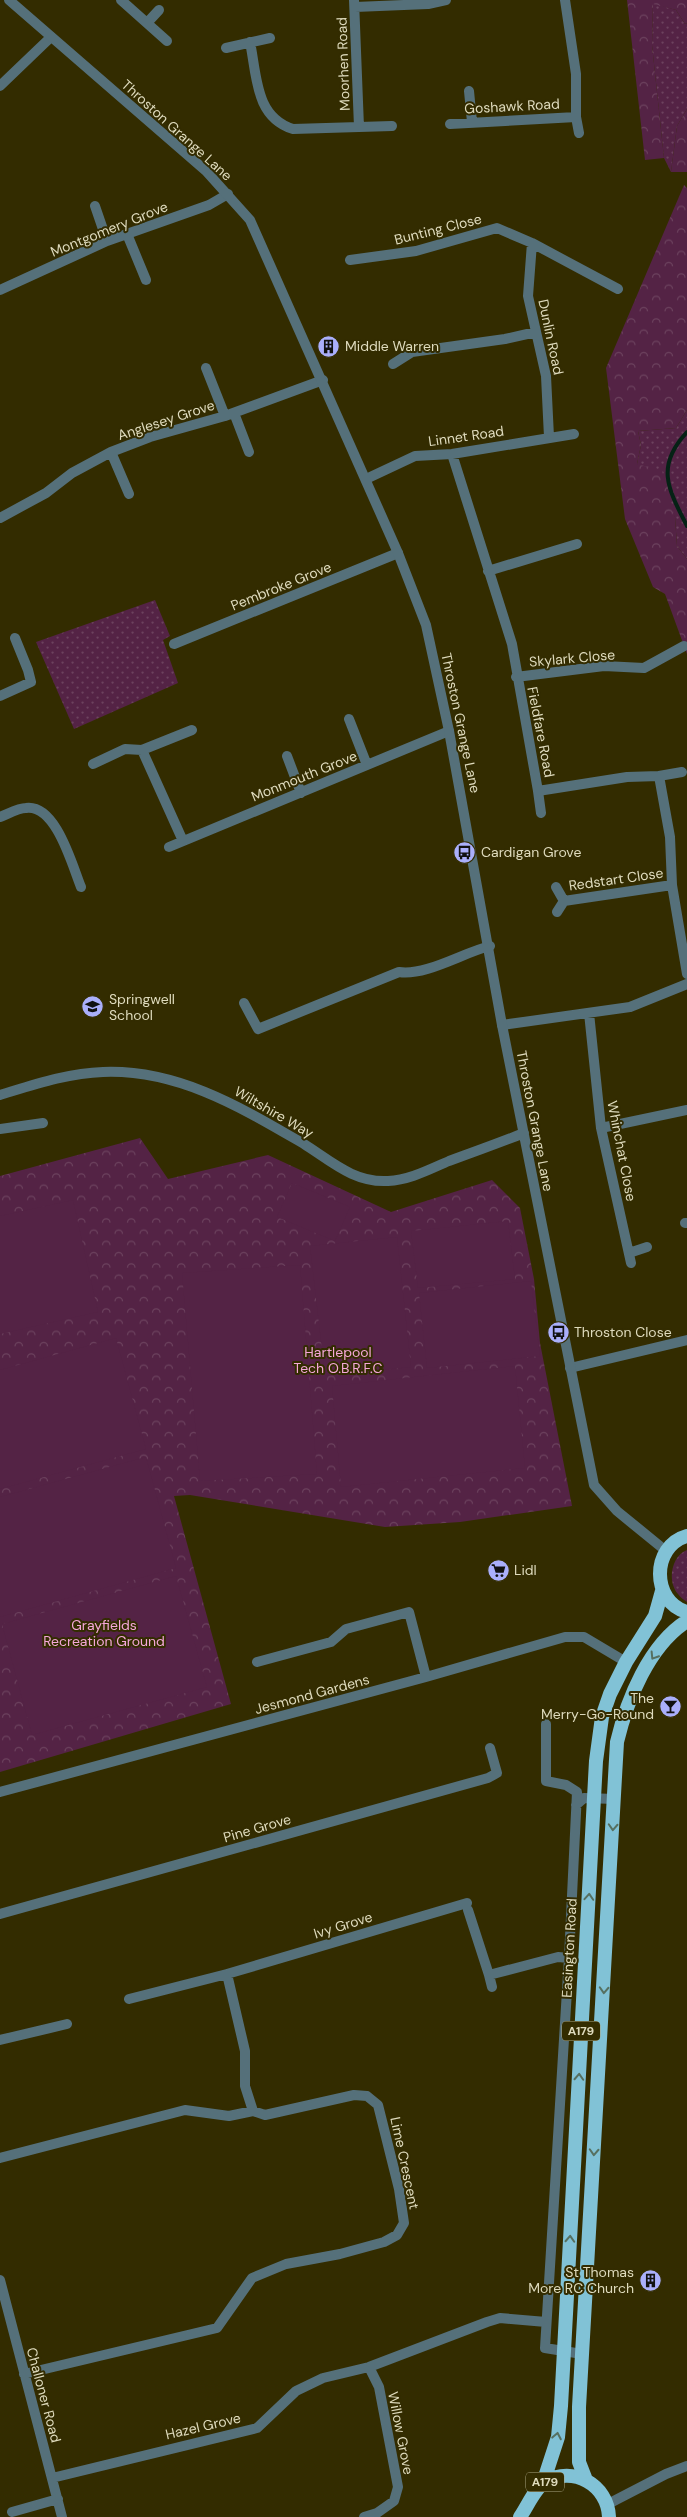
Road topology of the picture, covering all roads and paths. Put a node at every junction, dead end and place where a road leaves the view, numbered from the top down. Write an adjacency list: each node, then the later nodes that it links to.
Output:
1 (9, 0): 8 (street, Throston Grange Lane)
2 (121, 0): 7 (street)
3 (446, 0): 5 (street)
4 (565, 0): 15 (street, Goshawk Road)
5 (354, 4): 19 (street, Moorhen Road)
6 (160, 10): 7 (street)
7 (147, 23): 10 (street)
8 (51, 37): 13 (street); 21 (street, Throston Grange Lane)
9 (270, 38): 11 (street)
10 (167, 41)
11 (250, 42): 12 (street); 19 (street)
12 (226, 48)
13 (0, 86)
14 (470, 90): 16 (street)
15 (576, 117): 16 (street, Goshawk Road); 20 (street, Goshawk Road)
16 (472, 122): 17 (street, Goshawk Road)
17 (450, 124)
18 (392, 126): 19 (street)
19 (359, 127)
20 (579, 133)
21 (228, 194): 23 (street, Montgomery Grove); 33 (street, Throston Grange Lane)
22 (95, 206): 24 (street)
23 (127, 234): 24 (street, Montgomery Grove); 27 (street)
24 (107, 241): 29 (street, Montgomery Grove)
25 (532, 242): 26 (street, Bunting Close); 28 (street, Bunting Close); 30 (street, Dunlin Road)
26 (350, 260)
27 (146, 280)
28 (618, 289)
29 (0, 290)
30 (536, 332): 31 (street); 36 (street, Dunlin Road)
31 (393, 364)
32 (206, 368): 34 (street)
33 (323, 380): 34 (street, Anglesey Grove); 40 (street, Throston Grange Lane)
34 (229, 414): 37 (street, Anglesey Grove); 38 (street)
35 (574, 434): 36 (street, Linnet Road)
36 (550, 436): 39 (street, Linnet Road)
37 (111, 452): 41 (street); 42 (street, Anglesey Grove)
38 (249, 452)
39 (452, 454): 40 (street, Linnet Road); 45 (street, Fieldfare Road)
40 (366, 480): 44 (street, Throston Grange Lane)
41 (129, 494)
42 (0, 518)
43 (577, 544): 45 (street)
44 (398, 553): 47 (street, Pembroke Grove); 53 (street, Throston Grange Lane)
45 (488, 571): 49 (street, Fieldfare Road)
46 (15, 638): 50 (street)
47 (174, 644)
48 (684, 646): 49 (street, Skylark Close)
49 (516, 677): 60 (street, Fieldfare Road)
50 (0, 696)
51 (348, 719): 57 (street)
52 (192, 730): 54 (street)
53 (449, 731): 57 (street, Monmouth Grove); 71 (street, Throston Grange Lane)
54 (142, 750): 56 (street); 64 (street)
55 (286, 756): 61 (street)
56 (93, 764)
57 (367, 765): 61 (street, Monmouth Grove)
58 (682, 772): 59 (street, Fieldfare Road)
59 (659, 776): 60 (street, Fieldfare Road); 66 (street)
60 (538, 791): 62 (street)
61 (301, 792): 64 (street, Monmouth Grove)
62 (541, 813)
63 (0, 817): 67 (street)
64 (183, 841): 65 (street, Monmouth Grove)
65 (169, 847)
66 (672, 885): 69 (street, Redstart Close); 72 (street)
67 (81, 887)
68 (556, 887): 69 (street)
69 (564, 901): 70 (street)
70 (557, 912)
71 (490, 946): 74 (street); 76 (street, Throston Grange Lane)
72 (687, 974)
73 (687, 984): 75 (street)
74 (244, 1003)
75 (589, 1013): 76 (street); 80 (street, Whinchat Close)
76 (502, 1025): 82 (street, Throston Grange Lane)
77 (0, 1095): 82 (street, Wiltshire Way)
78 (687, 1110): 80 (street)
79 (43, 1123): 81 (street)
80 (600, 1128): 83 (street, Whinchat Close)
81 (0, 1129)
82 (524, 1133): 85 (street, Throston Grange Lane)
83 (646, 1247)
84 (687, 1340): 85 (street)
85 (570, 1368): 87 (street, Throston Grange Lane)
86 (687, 1536): 87 (highway)
87 (666, 1551): 88 (highway, Easington Road)
88 (662, 1590): 89 (highway); 92 (highway, Easington Road / A179)
89 (687, 1612)
90 (687, 1621): 98 (highway, A179, one-way to 98)
91 (258, 1662): 93 (street)
92 (626, 1662): 93 (street, Jesmond Gardens); 97 (highway, Easington Road / A179)
93 (426, 1677): 96 (street, Jesmond Gardens)
94 (546, 1724): 99 (street, Easington Road)
95 (490, 1748): 100 (street, Pine Grove)
96 (0, 1792)
97 (595, 1798): 98 (street); 99 (street); 101 (highway, Easington Road / A179, one-way to 97)
98 (615, 1799): 102 (highway, A179, one-way to 102)
99 (576, 1805): 103 (street, Easington Road)
100 (0, 1914)
101 (587, 1924): 102 (highway); 114 (highway, Easington Road / A179, one-way to 101)
102 (608, 1926): 115 (highway, A179, one-way to 115)
103 (570, 1958): 105 (street); 113 (street, Easington Road)
104 (226, 1974): 105 (street, Ivy Grove); 107 (street, Ivy Grove); 110 (street)
105 (489, 1975): 106 (street)
106 (492, 1987)
107 (128, 1999)
108 (66, 2024): 109 (street)
109 (0, 2040)
110 (253, 2110): 111 (street, Lime Crescent); 117 (street, Lime Crescent)
111 (0, 2158)
112 (0, 2280): 117 (street, Challoner Road)
113 (546, 2322): 114 (street, Easington Road); 116 (street, Hazel Grove)
114 (564, 2352): 115 (street, Easington Road); 121 (highway, Easington Road / A179, one-way to 114)
115 (582, 2354): 120 (highway, A179)
116 (369, 2366): 119 (street, Hazel Grove); 126 (street, Willow Grove)
117 (24, 2374): 119 (street, Challoner Road)
118 (687, 2466): 123 (street)
119 (52, 2478): 122 (street, Challoner Road)
120 (586, 2480): 121 (highway, A179); 123 (highway, A179)
121 (543, 2483): 127 (highway, A179)
122 (58, 2499): 124 (street); 125 (street, Challoner Road)
123 (608, 2511)
124 (12, 2512)
125 (62, 2517)
126 (364, 2517)
127 (520, 2517)

